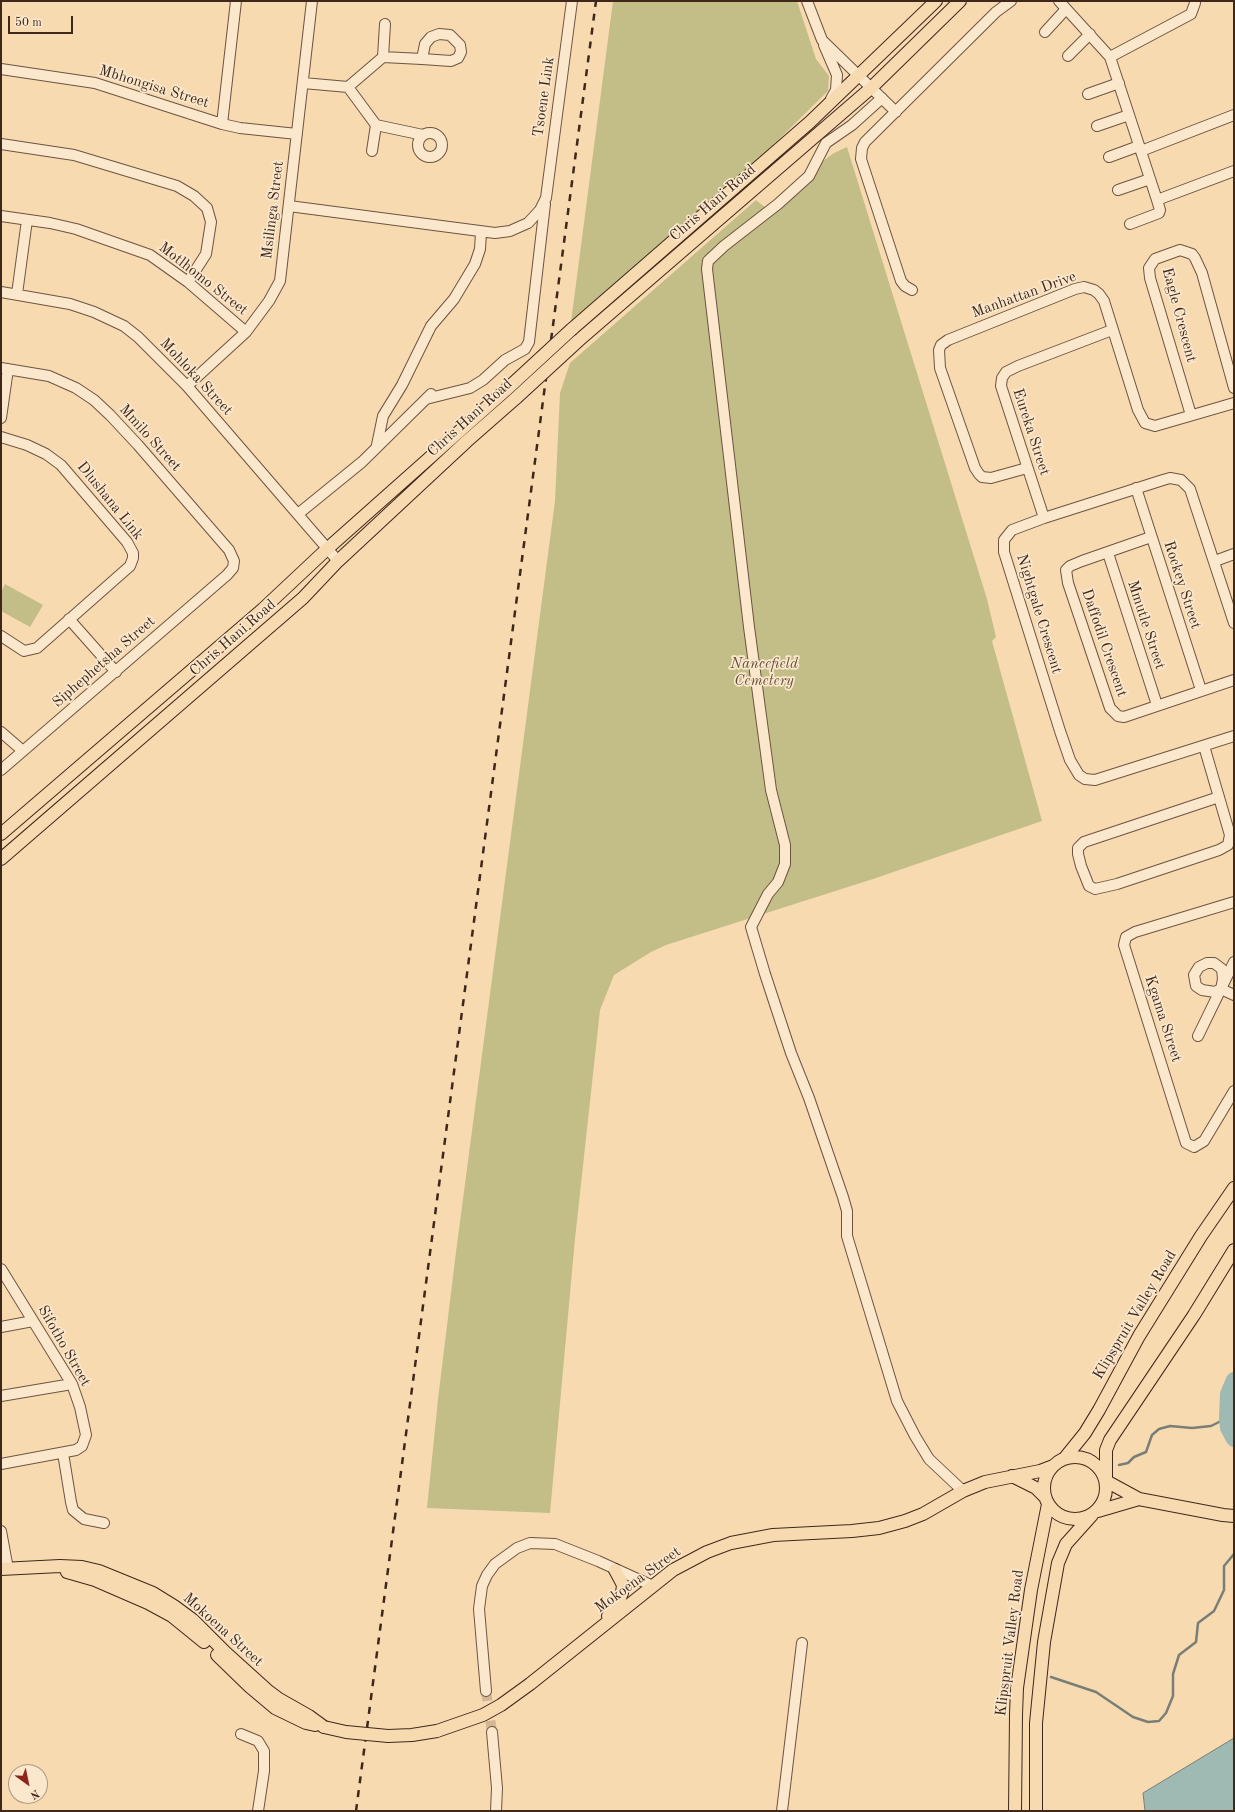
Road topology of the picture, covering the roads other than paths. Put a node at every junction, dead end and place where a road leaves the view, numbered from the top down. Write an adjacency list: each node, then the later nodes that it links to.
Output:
1 (236, 1): 31 (street)
2 (312, 1): 21 (street, Msilinga Street)
3 (572, 1): 43 (street, Tsoene Link)
4 (807, 1): 14 (street)
5 (936, 1): 20 (main road, Chris Hani Road)
6 (960, 1): 24 (main road, Chris Hani Road)
7 (1011, 1): 28 (street)
8 (1059, 1): 10 (street)
9 (1195, 3): 17 (street)
10 (1066, 9): 12 (street); 13 (street)
11 (385, 24): 16 (street)
12 (1045, 32)
13 (1090, 34): 15 (street); 17 (street)
14 (822, 40): 20 (street); 27 (street)
15 (1068, 56)
16 (383, 57): 18 (street); 23 (street)
17 (1110, 57): 22 (street)
18 (422, 59)
19 (1, 69): 31 (street, Mbhongisa Street)
20 (859, 77): 24 (street); 27 (main road, Chris Hani Road)
21 (303, 83): 23 (street); 34 (street, Msilinga Street)
22 (1119, 83): 25 (street); 29 (street)
23 (348, 87): 32 (street)
24 (871, 88): 26 (street); 72 (main road, Chris Hani Road, bridge)
25 (1088, 94)
26 (882, 98): 28 (street); 111 (street)
27 (829, 105): 69 (main road, Chris Hani Road, bridge)
28 (896, 112): 51 (street)
29 (1129, 115): 33 (street); 37 (street)
30 (1234, 115): 37 (street)
31 (222, 124): 34 (street, Mbhongisa Street)
32 (376, 125): 35 (street); 38 (street)
33 (1097, 126)
34 (297, 134): 45 (street, Msilinga Street)
35 (423, 135)
36 (1, 144): 50 (street)
37 (1140, 148): 39 (street); 41 (street)
38 (372, 151)
39 (1109, 157)
40 (1234, 171): 44 (street)
41 (1150, 179): 42 (street); 44 (street)
42 (1118, 190)
43 (546, 198): 49 (street, Tsoene Link); 63 (street, Tsoene Link)
44 (1157, 200): 48 (street)
45 (289, 206): 49 (street); 55 (street, Msilinga Street)
46 (1, 216): 47 (street, Motlhomo Street)
47 (27, 220): 50 (street, Motlhomo Street); 53 (street)
48 (1130, 224)
49 (480, 232): 63 (street)
50 (188, 282): 55 (street, Motlhomo Street)
51 (912, 290)
52 (1, 292): 53 (street, Mohloka Street)
53 (17, 294): 57 (street, Mohloka Street)
54 (1112, 330): 60 (street, Manhattan Drive); 64 (street, Eureka Street); 64 (street, Manhattan Drive)
55 (246, 332): 57 (street, Msilinga Street)
56 (4, 368): 61 (street); 74 (street, Mmilo Street)
57 (187, 386): 66 (street, Mohloka Street)
58 (1234, 388): 60 (street, Eagle Crescent)
59 (1234, 403): 60 (street, Manhattan Drive)
60 (1191, 415)
61 (1, 418)
62 (1, 438): 76 (street, Dlushana Link)
63 (377, 445): 66 (street)
64 (1027, 468): 67 (street, Eureka Street)
65 (1136, 488): 67 (street, Nightgale Crescent); 68 (street, Rockey Street); 73 (street, Nightgale Crescent)
66 (298, 514): 69 (street, Mohloka Street)
67 (1044, 518): 85 (street, Nightgale Crescent)
68 (1151, 537): 70 (street, Daffodil Crescent); 81 (street, Rockey Street)
69 (327, 549): 72 (street, Mohloka Street); 89 (main road, Chris Hani Road)
70 (1108, 553): 82 (street, Mmutle Street); 82 (street, Daffodil Crescent)
71 (1234, 554): 73 (street)
72 (338, 561): 91 (main road, Chris Hani Road)
73 (1215, 561): 75 (street, Nightgale Crescent)
74 (227, 575): 79 (street, Siphephetsha Street)
75 (1232, 608): 77 (street, Nightgale Crescent)
76 (69, 619): 78 (street, Dlushana Link); 79 (street)
77 (1234, 623)
78 (1, 636)
79 (116, 672): 86 (street, Siphephetsha Street)
80 (1234, 680): 81 (street, Daffodil Crescent)
81 (1201, 690): 82 (street, Daffodil Crescent)
82 (1157, 705)
83 (1, 732): 86 (street)
84 (1234, 736): 85 (street, Nightgale Crescent)
85 (1204, 746): 88 (street)
86 (23, 751): 87 (street, Siphephetsha Street)
87 (1, 770)
88 (1219, 797): 90 (street); 90 (street)
89 (1, 834)
90 (1229, 847)
91 (1, 859)
92 (1234, 902): 97 (street, Kgama Street)
93 (1234, 962): 94 (street)
94 (1221, 989): 95 (street); 96 (street)
95 (1234, 995)
96 (1198, 1036)
97 (1234, 1091)
98 (1234, 1188): 106 (main road, Klipspruit Valley Road)
99 (1234, 1250): 110 (main road)
100 (1, 1269): 101 (street, Sifotho Street)
101 (33, 1321): 102 (street); 103 (street, Sifotho Street)
102 (1, 1327)
103 (72, 1384): 104 (street); 105 (street, Sifotho Street)
104 (1, 1396)
105 (63, 1453): 107 (street, Sifotho Street); 116 (street)
106 (1064, 1459): 108 (main road); 110 (main road)
107 (1, 1464)
108 (1053, 1466): 109 (main road, Mokoena Street); 113 (main road)
109 (1012, 1476): 111 (main road, Mokoena Street); 113 (main road)
110 (1106, 1480): 112 (main road); 114 (main road)
111 (963, 1491): 120 (main road, Mokoena Street)
112 (1139, 1498): 114 (main road); 115 (main road)
113 (1046, 1500): 114 (main road); 129 (main road, Klipspruit Valley Road)
114 (1095, 1513): 130 (main road)
115 (1234, 1516)
116 (104, 1523)
117 (1, 1531): 118 (street)
118 (5, 1569): 121 (main road, Mokoena Street, bridge)
119 (615, 1570): 120 (street); 121 (main road); 123 (street)
120 (653, 1586): 121 (main road, Mokoena Street)
121 (601, 1627)
122 (802, 1643): 128 (street)
123 (486, 1691)
124 (492, 1732): 127 (street)
125 (241, 1734): 126 (street)
126 (258, 1811)
127 (496, 1811)
128 (782, 1811)
129 (1015, 1811)
130 (1036, 1811)

